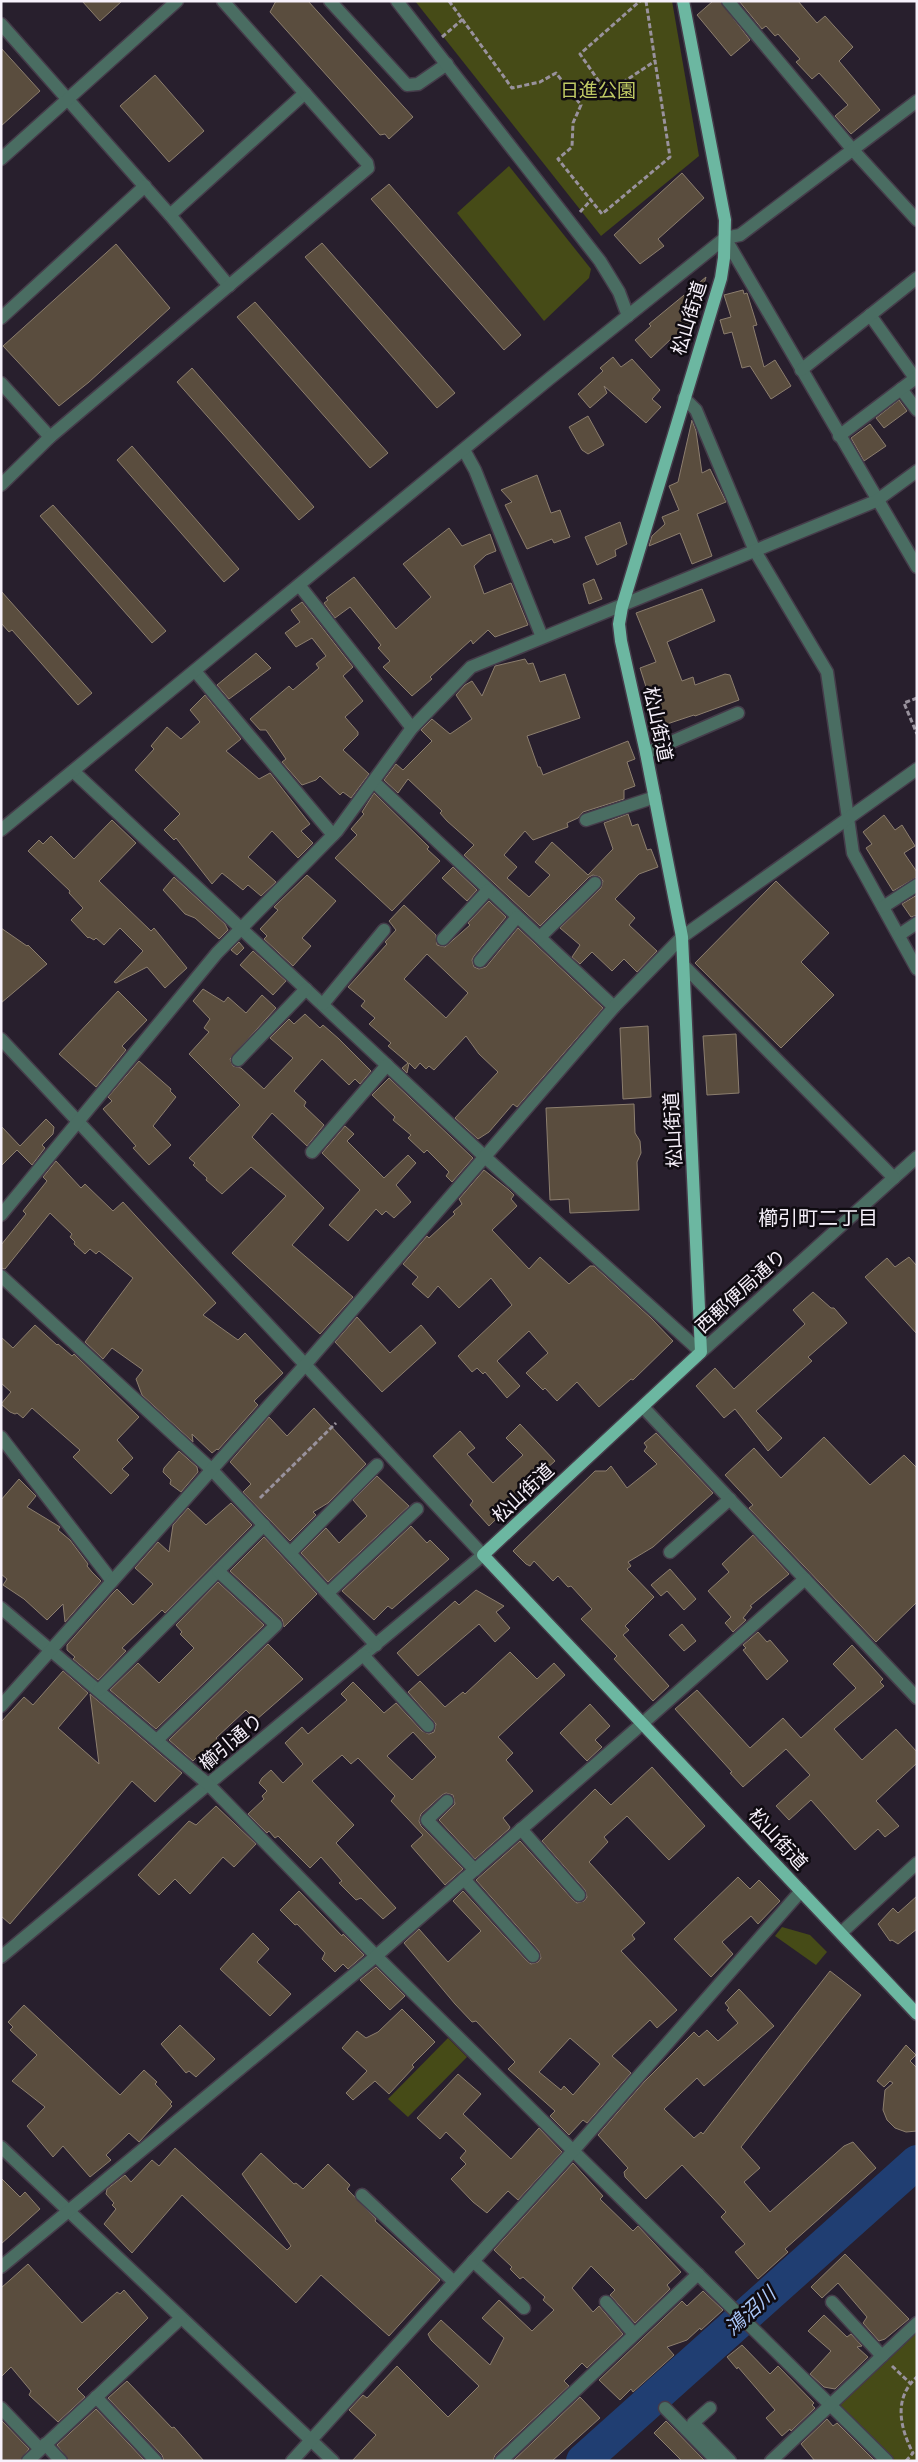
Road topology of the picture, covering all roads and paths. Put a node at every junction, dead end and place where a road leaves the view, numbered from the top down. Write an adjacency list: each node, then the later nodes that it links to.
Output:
1 (177, 1): 16 (street)
2 (222, 1): 15 (street)
3 (330, 1): 14 (street)
4 (397, 1): 12 (street)
5 (449, 1): 10 (path)
6 (640, 1): 13 (path)
7 (646, 1): 13 (path)
8 (683, 1): 23 (main road, 松山街道)
9 (728, 1): 18 (street)
10 (462, 19): 12 (path); 13 (path)
11 (1, 24): 16 (street)
12 (432, 46): 14 (street)
13 (656, 61)
14 (447, 64): 27 (street)
15 (304, 93): 21 (street); 25 (street)
16 (68, 100): 19 (street); 20 (street)
17 (917, 101): 18 (street)
18 (852, 149): 22 (street); 23 (street)
19 (1, 159)
20 (145, 186): 21 (street); 28 (street)
21 (170, 215): 25 (street)
22 (917, 220)
23 (725, 238): 27 (street); 29 (street); 33 (main road, 松山街道)
24 (917, 278): 26 (street)
25 (229, 286): 36 (street)
26 (870, 314): 29 (street); 30 (street)
27 (628, 316): 37 (street)
28 (1, 318)
29 (801, 370): 35 (street)
30 (916, 378): 32 (street)
31 (1, 383): 36 (street)
32 (902, 389): 34 (street); 35 (street)
33 (684, 398): 41 (street); 44 (main road, 松山街道)
34 (917, 410)
35 (839, 436): 40 (street)
36 (50, 437): 39 (street)
37 (464, 450): 43 (street); 45 (street)
38 (917, 471): 40 (street)
39 (1, 485)
40 (876, 501): 41 (street); 42 (street)
41 (756, 551): 44 (street); 57 (street)
42 (917, 567)
43 (299, 585): 46 (street); 49 (street)
44 (622, 607): 45 (street); 51 (main road, 松山街道)
45 (542, 636): 49 (street)
46 (195, 671): 53 (street); 59 (street)
47 (917, 698): 50 (path)
48 (738, 713): 51 (street)
49 (412, 728): 54 (street)
50 (917, 734)
51 (646, 753): 55 (main road, 松山街道)
52 (917, 769): 57 (street)
53 (73, 771): 58 (street); 66 (street)
54 (374, 782): 59 (street); 62 (street)
55 (655, 797): 56 (street); 69 (main road, 松山街道)
56 (586, 820)
57 (847, 820): 63 (street); 69 (street)
58 (1, 830)
59 (333, 835): 66 (street)
60 (595, 883): 70 (street)
61 (917, 885): 63 (street)
62 (488, 890): 64 (street); 71 (street)
63 (883, 907): 68 (street)
64 (517, 917): 70 (street); 72 (street)
65 (917, 923): 68 (street)
66 (242, 928): 75 (street); 81 (street)
67 (384, 930): 76 (street)
68 (899, 935): 74 (street)
69 (682, 937): 73 (main road, 松山街道); 77 (street)
70 (540, 938): 77 (street)
71 (444, 939)
72 (480, 961)
73 (684, 966): 85 (street); 88 (main road, 松山街道)
74 (917, 969)
75 (306, 989): 76 (street); 79 (street)
76 (323, 1004): 80 (street)
77 (614, 1007): 83 (street)
78 (1, 1039): 81 (street)
79 (238, 1060)
80 (387, 1065): 82 (street); 83 (street)
81 (78, 1122): 86 (street); 89 (street)
82 (312, 1152)
83 (485, 1157): 88 (street); 89 (street)
84 (917, 1157): 85 (street, 西郵便局通り)
85 (894, 1178): 88 (street, 西郵便局通り)
86 (1, 1215)
87 (1, 1276): 94 (street)
88 (701, 1352): 90 (main road, 松山街道)
89 (305, 1365): 94 (street); 101 (street)
90 (643, 1406): 95 (street); 101 (main road, 松山街道)
91 (336, 1423): 96 (path)
92 (1, 1437): 104 (street)
93 (376, 1465): 100 (street)
94 (211, 1469): 96 (street); 104 (street)
95 (730, 1499): 99 (street); 103 (street)
96 (248, 1509): 98 (street)
97 (417, 1509): 105 (street)
98 (264, 1525): 100 (street); 102 (street)
99 (670, 1552)
100 (290, 1553): 105 (street)
101 (483, 1555): 107 (street, 櫛引通り); 113 (main road, 松山街道)
102 (218, 1571): 110 (street); 115 (street)
103 (805, 1579): 111 (street); 113 (street)
104 (112, 1581): 108 (street)
105 (328, 1594): 107 (street)
106 (1, 1608): 108 (street)
107 (376, 1645): 109 (street, 櫛引通り)
108 (51, 1649): 110 (street); 112 (street)
109 (364, 1655): 114 (street); 116 (street, 櫛引通り)
110 (99, 1690): 115 (street)
111 (917, 1698)
112 (1, 1706)
113 (643, 1724): 118 (street); 122 (main road, 松山街道)
114 (428, 1726)
115 (157, 1740): 116 (street)
116 (209, 1785): 125 (street); 127 (street, 櫛引通り)
117 (447, 1801): 120 (street)
118 (522, 1829): 120 (street); 123 (street)
119 (917, 1862): 124 (street)
120 (475, 1870): 121 (street)
121 (464, 1879): 125 (street); 126 (street)
122 (801, 1891): 124 (main road, 松山街道); 130 (street)
123 (579, 1896)
124 (841, 1933): 128 (main road, 松山街道)
125 (376, 1956): 130 (street); 132 (street)
126 (533, 1956)
127 (1, 1957)
128 (917, 2014)
129 (1, 2147): 132 (street)
130 (573, 2151): 133 (street); 135 (street)
131 (362, 2195): 136 (street)
132 (68, 2211): 134 (street); 140 (street)
133 (473, 2261): 136 (street); 139 (street)
134 (1, 2267)
135 (698, 2274): 142 (street); 147 (street)
136 (454, 2282): 151 (street)
137 (606, 2302): 142 (street)
138 (832, 2302): 143 (street)
139 (524, 2308)
140 (181, 2318): 146 (street); 151 (street)
141 (917, 2323): 143 (street)
142 (634, 2334): 158 (street)
143 (882, 2356): 145 (path); 147 (street)
144 (917, 2377): 145 (path)
145 (910, 2383): 163 (path)
146 (96, 2397): 152 (street); 155 (street)
147 (831, 2406): 161 (street); 162 (street)
148 (1, 2408): 152 (street)
149 (664, 2408): 159 (street)
150 (710, 2408): 160 (street)
151 (311, 2440): 156 (street); 157 (street)
152 (43, 2447): 153 (street); 154 (street)
153 (28, 2461)
154 (61, 2461)
155 (156, 2461)
156 (292, 2461)
157 (333, 2461)
158 (501, 2461)
159 (717, 2461)
160 (730, 2461)
161 (772, 2461)
162 (887, 2461)
163 (906, 2461)

